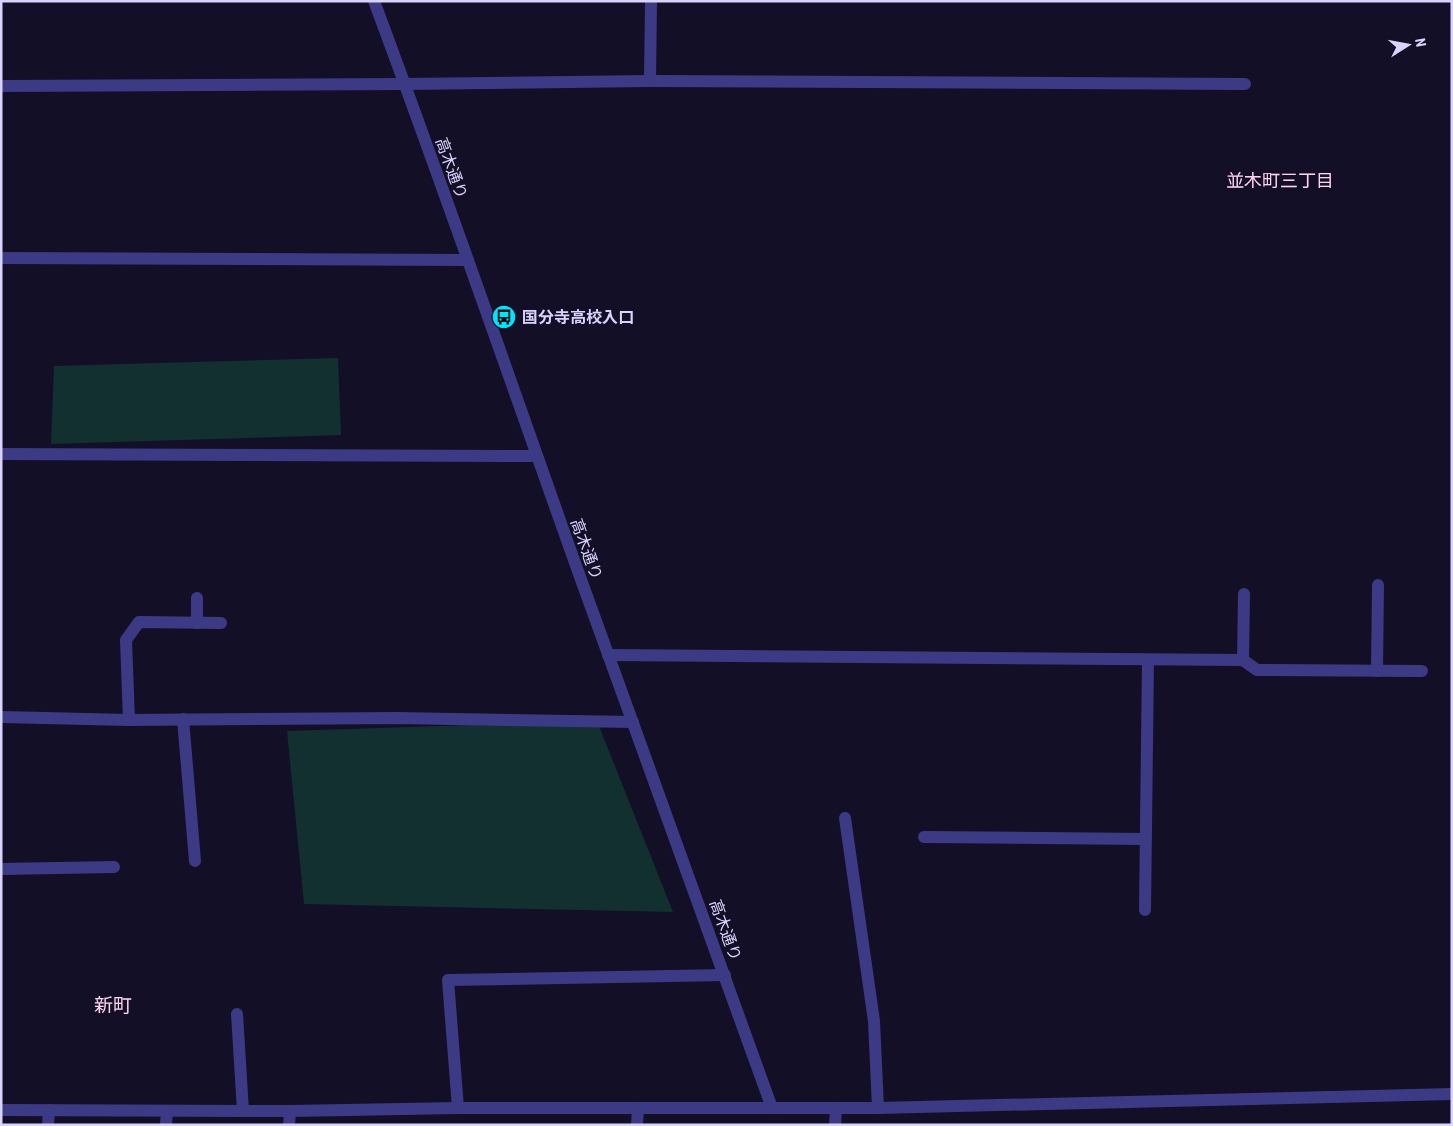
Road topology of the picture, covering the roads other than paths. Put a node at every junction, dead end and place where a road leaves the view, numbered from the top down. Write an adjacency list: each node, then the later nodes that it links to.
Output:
1 (374, 1): 4 (street, 高木通り)
2 (651, 1): 3 (street)
3 (650, 81): 4 (street); 5 (street)
4 (405, 84): 6 (street); 8 (street, 高木通り)
5 (1245, 84)
6 (1, 86)
7 (1, 258): 8 (street)
8 (468, 260): 10 (street, 高木通り)
9 (1, 454): 10 (street)
10 (537, 456): 16 (street, 高木通り)
11 (1378, 585): 19 (street)
12 (1244, 594): 18 (street)
13 (197, 598): 14 (street)
14 (196, 623): 15 (street); 23 (street)
15 (221, 623)
16 (608, 655): 17 (street); 24 (street, 高木通り)
17 (1148, 660): 18 (street); 27 (street)
18 (1243, 660): 19 (street)
19 (1377, 671): 20 (street)
20 (1422, 671)
21 (1, 717): 23 (street)
22 (184, 719): 23 (street); 24 (street); 28 (street)
23 (129, 720)
24 (633, 722): 32 (street, 高木通り)
25 (845, 818): 39 (street)
26 (924, 837): 27 (street)
27 (1146, 839): 31 (street)
28 (195, 861)
29 (114, 867): 30 (street)
30 (1, 870)
31 (1145, 910)
32 (725, 975): 35 (street); 37 (street, 高木通り)
33 (237, 1014): 43 (street)
34 (1452, 1094): 39 (street)
35 (458, 1108): 36 (street); 44 (street)
36 (638, 1108): 37 (street); 48 (street)
37 (772, 1108): 38 (street)
38 (836, 1108): 39 (street); 49 (street)
39 (878, 1108)
40 (1, 1110): 41 (street)
41 (50, 1110): 42 (street); 45 (street)
42 (167, 1111): 43 (street); 46 (street)
43 (242, 1111): 44 (street)
44 (290, 1111): 47 (street)
45 (48, 1125)
46 (166, 1125)
47 (289, 1125)
48 (637, 1125)
49 (835, 1125)

